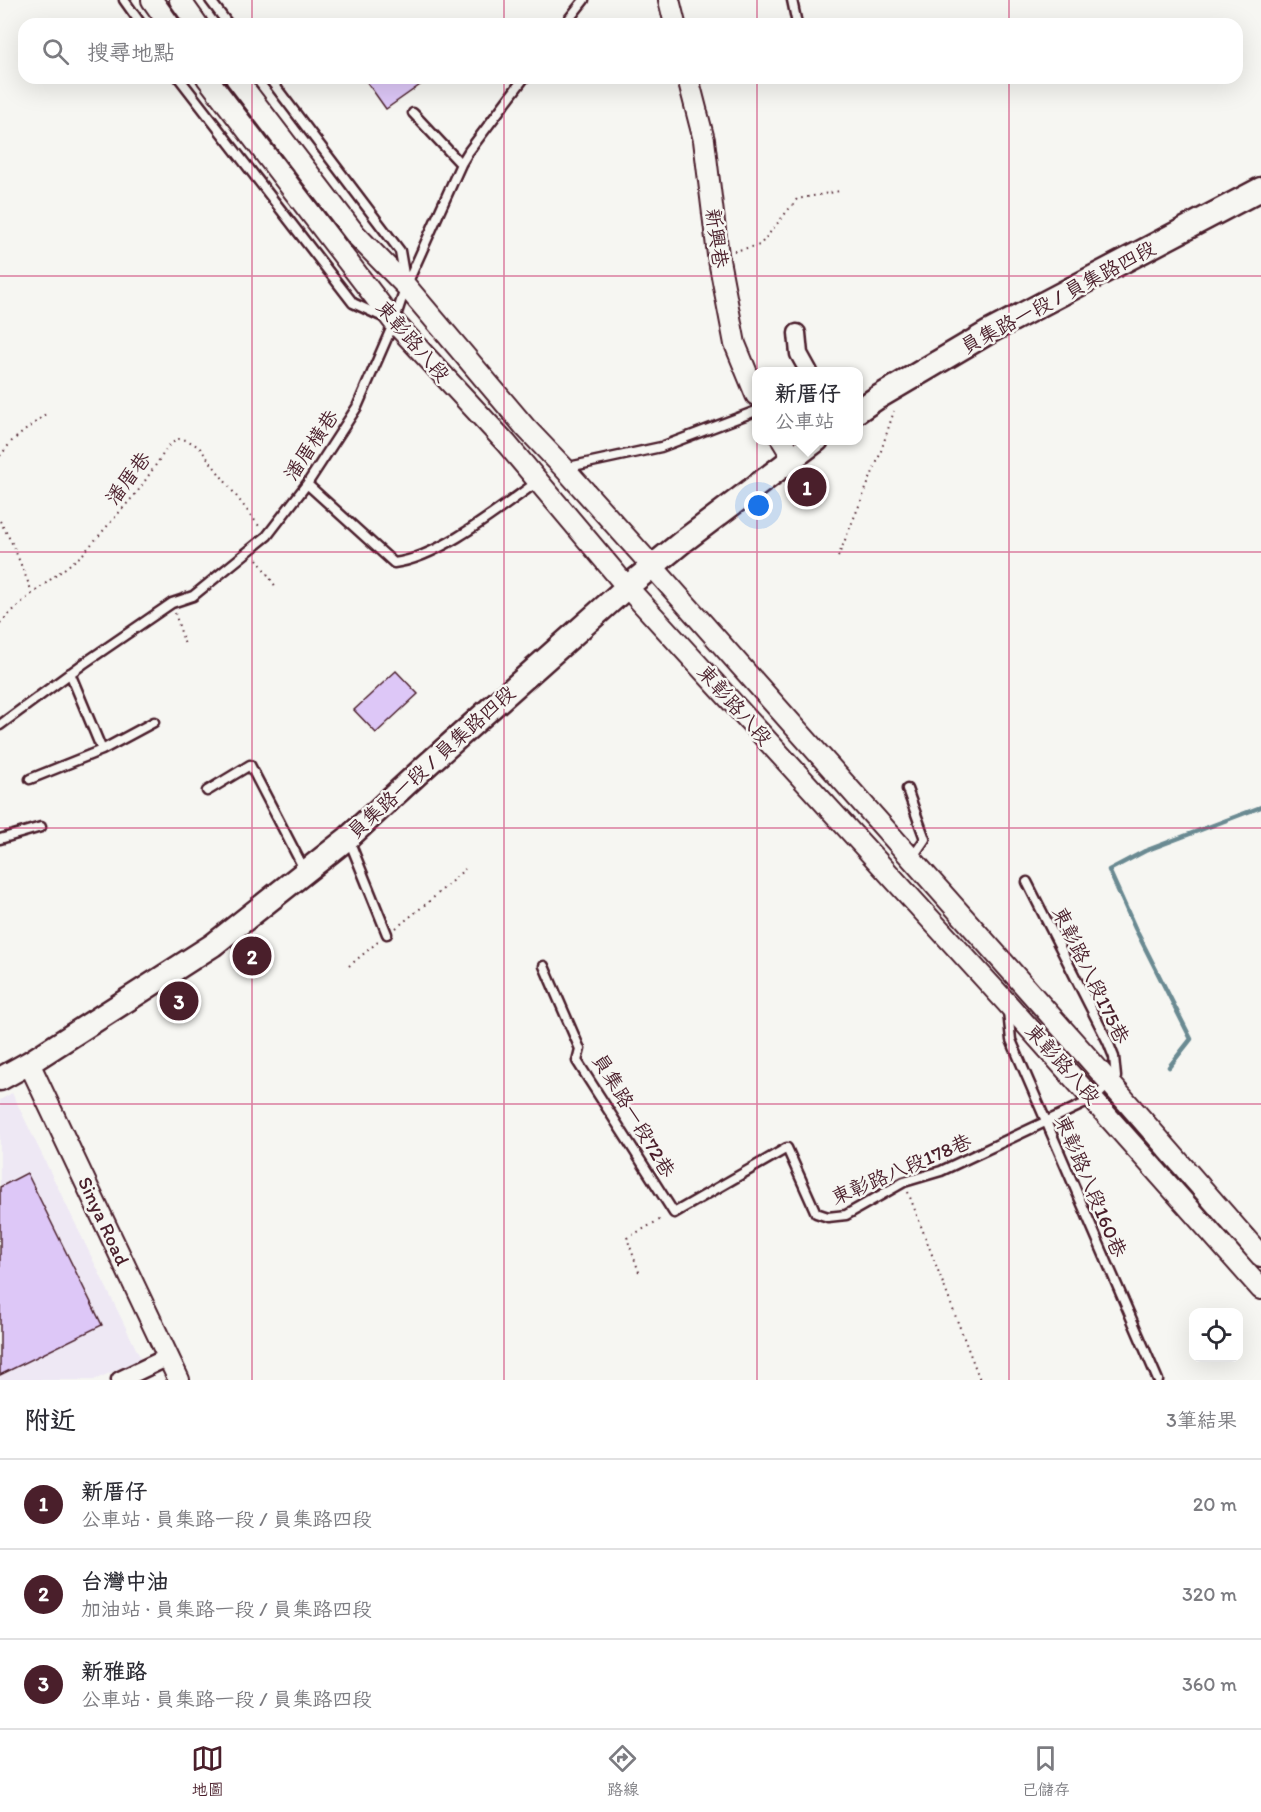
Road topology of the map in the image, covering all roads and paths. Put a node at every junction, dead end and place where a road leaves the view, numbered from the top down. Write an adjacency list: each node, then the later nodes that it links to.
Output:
1 (124, 0): 8 (lane)
2 (152, 0): 9 (street)
3 (180, 0): 10 (street)
4 (210, 0): 11 (lane)
5 (584, 0): 12 (lane)
6 (669, 0): 13 (street)
7 (792, 0): 14 (lane)
8 (137, 18)
9 (165, 18)
10 (193, 18)
11 (224, 18)
12 (570, 18)
13 (674, 18)
14 (796, 18)
15 (184, 84): 27 (lane)
16 (211, 84): 27 (street, 東彰路八段)
17 (240, 84): 26 (street, 東彰路八段)
18 (274, 84): 26 (lane)
19 (519, 84): 22 (lane, 潘厝橫巷)
20 (690, 84): 25 (street, 新興巷)
21 (413, 113): 22 (lane)
22 (461, 164): 26 (lane, 潘厝橫巷)
23 (1261, 189): 30 (main road, 員集路一段 / 員集路四段)
24 (840, 191): 25 (path)
25 (718, 255): 31 (street, 新興巷)
26 (406, 286): 27 (lane, 潘厝橫巷); 38 (street, 東彰路八段)
27 (394, 322): 39 (street, 東彰路八段); 40 (lane, 潘厝橫巷)
28 (797, 333): 29 (street)
29 (806, 367)
30 (902, 383): 32 (main road, 員集路一段 / 員集路四段); 44 (path)
31 (752, 385)
32 (863, 408)
33 (47, 413): 37 (path)
34 (752, 413): 38 (lane)
35 (802, 445): 36 (main road, 員集路一段 / 員集路四段)
36 (787, 449): 45 (main road, 員集路一段 / 員集路四段)
37 (0, 456)
38 (564, 468): 45 (street, 東彰路八段)
39 (538, 481): 40 (lane); 47 (street, 東彰路八段)
40 (307, 484): 42 (lane, 潘厝橫巷)
41 (0, 521): 48 (path)
42 (267, 536): 43 (lane, 潘厝橫巷); 48 (path, 潘厝巷)
43 (251, 549): 46 (path); 49 (lane, 潘厝橫巷)
44 (838, 556)
45 (652, 566): 47 (main road, 員集路一段 / 員集路四段); 62 (street, 東彰路八段)
46 (276, 587)
47 (627, 587): 60 (main road, 員集路一段 / 員集路四段); 69 (street, 東彰路八段)
48 (33, 593): 50 (path, 潘厝巷)
49 (172, 603): 51 (path); 52 (lane, 潘厝橫巷)
50 (0, 623)
51 (185, 645)
52 (70, 673): 54 (lane, 潘厝橫巷); 55 (lane)
53 (154, 722): 55 (lane)
54 (0, 725)
55 (102, 750): 56 (lane)
56 (30, 779)
57 (907, 789): 62 (lane)
58 (207, 792): 64 (lane)
59 (41, 827): 61 (lane)
60 (348, 838): 64 (main road, 員集路一段 / 員集路四段); 66 (lane)
61 (0, 839)
62 (912, 858): 72 (street, 東彰路八段)
63 (465, 869): 66 (path)
64 (305, 872): 70 (main road, 員集路一段 / 員集路四段)
65 (1027, 882): 72 (lane, 東彰路八段175巷)
66 (387, 934): 67 (path)
67 (349, 966)
68 (544, 966): 76 (lane, 員集路一段72巷)
69 (1006, 1002): 73 (street, 東彰路八段); 74 (lane, 東彰路八段160巷)
70 (29, 1063): 71 (main road, 員集路一段 / 員集路四段); 80 (street, Sinya Road)
71 (0, 1079)
72 (1111, 1084): 73 (lane, 東彰路八段178巷); 77 (street, 東彰路八段)
73 (1094, 1099): 74 (lane, 東彰路八段178巷); 79 (street, 東彰路八段)
74 (1046, 1122): 75 (lane, 東彰路八段178巷); 84 (lane, 東彰路八段160巷)
75 (904, 1182): 76 (lane, 東彰路八段178巷); 83 (path)
76 (674, 1213): 78 (path)
77 (1261, 1256)
78 (639, 1272)
79 (1261, 1289)
80 (168, 1357): 81 (street); 82 (street, Sinya Road)
81 (120, 1380)
82 (179, 1380)
83 (980, 1380)
84 (1158, 1380)

